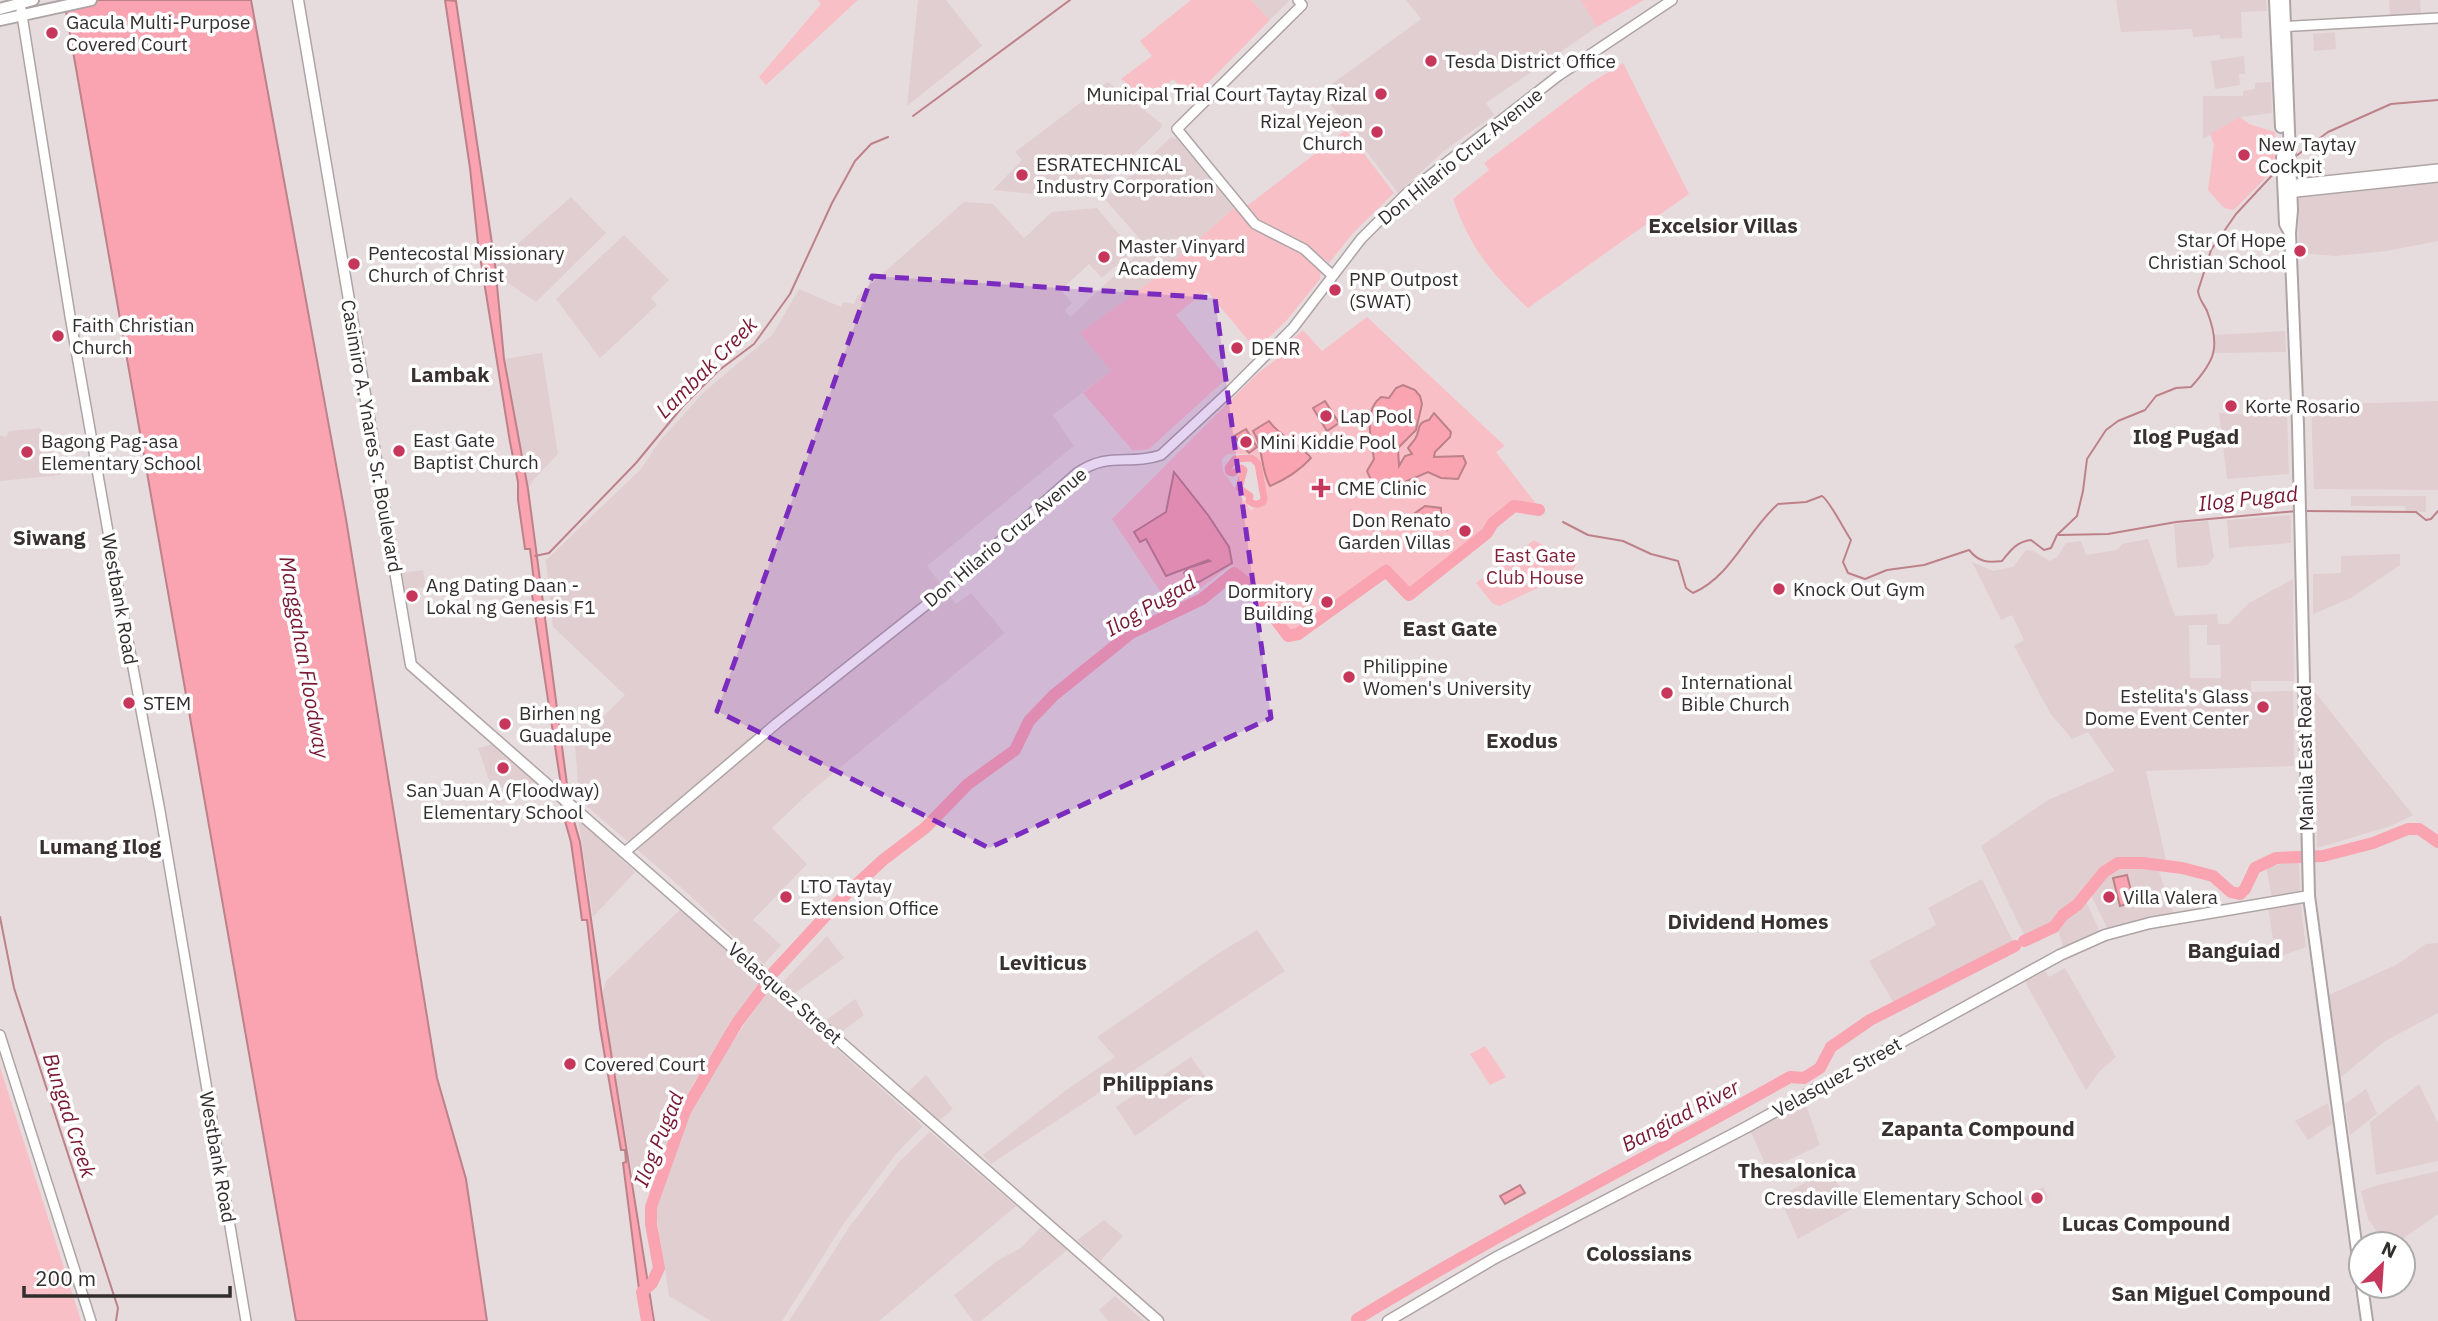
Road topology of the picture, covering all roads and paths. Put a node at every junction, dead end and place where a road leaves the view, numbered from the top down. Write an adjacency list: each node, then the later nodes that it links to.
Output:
1 (33, 0): 8 (main road)
2 (91, 0): 8 (main road)
3 (298, 0): 17 (main road, Casimiro A. Ynares Sr. Boulevard)
4 (1672, 0): 16 (street, Don Hilario Cruz Avenue)
5 (2275, 0): 12 (main road)
6 (2284, 0): 12 (main road)
7 (1300, 3): 16 (street)
8 (21, 6): 9 (main road); 11 (main road); 24 (street, Westbank Road)
9 (0, 9)
10 (2438, 18): 12 (street)
11 (0, 20)
12 (2280, 27): 15 (main road, Manila East Road)
13 (2438, 169): 15 (street)
14 (2438, 177): 15 (street)
15 (2288, 189): 19 (main road, Manila East Road)
16 (1332, 275): 18 (street, Don Hilario Cruz Avenue)
17 (411, 665): 18 (main road, Velasquez Street)
18 (625, 852): 25 (main road, Velasquez Street)
19 (2309, 896): 21 (main road, Manila East Road); 26 (main road, Velasquez Street)
20 (0, 1035): 23 (street)
21 (2354, 1230)
22 (2364, 1300): 27 (main road)
23 (91, 1321)
24 (246, 1321)
25 (1158, 1321)
26 (1388, 1321)
27 (2367, 1321)

